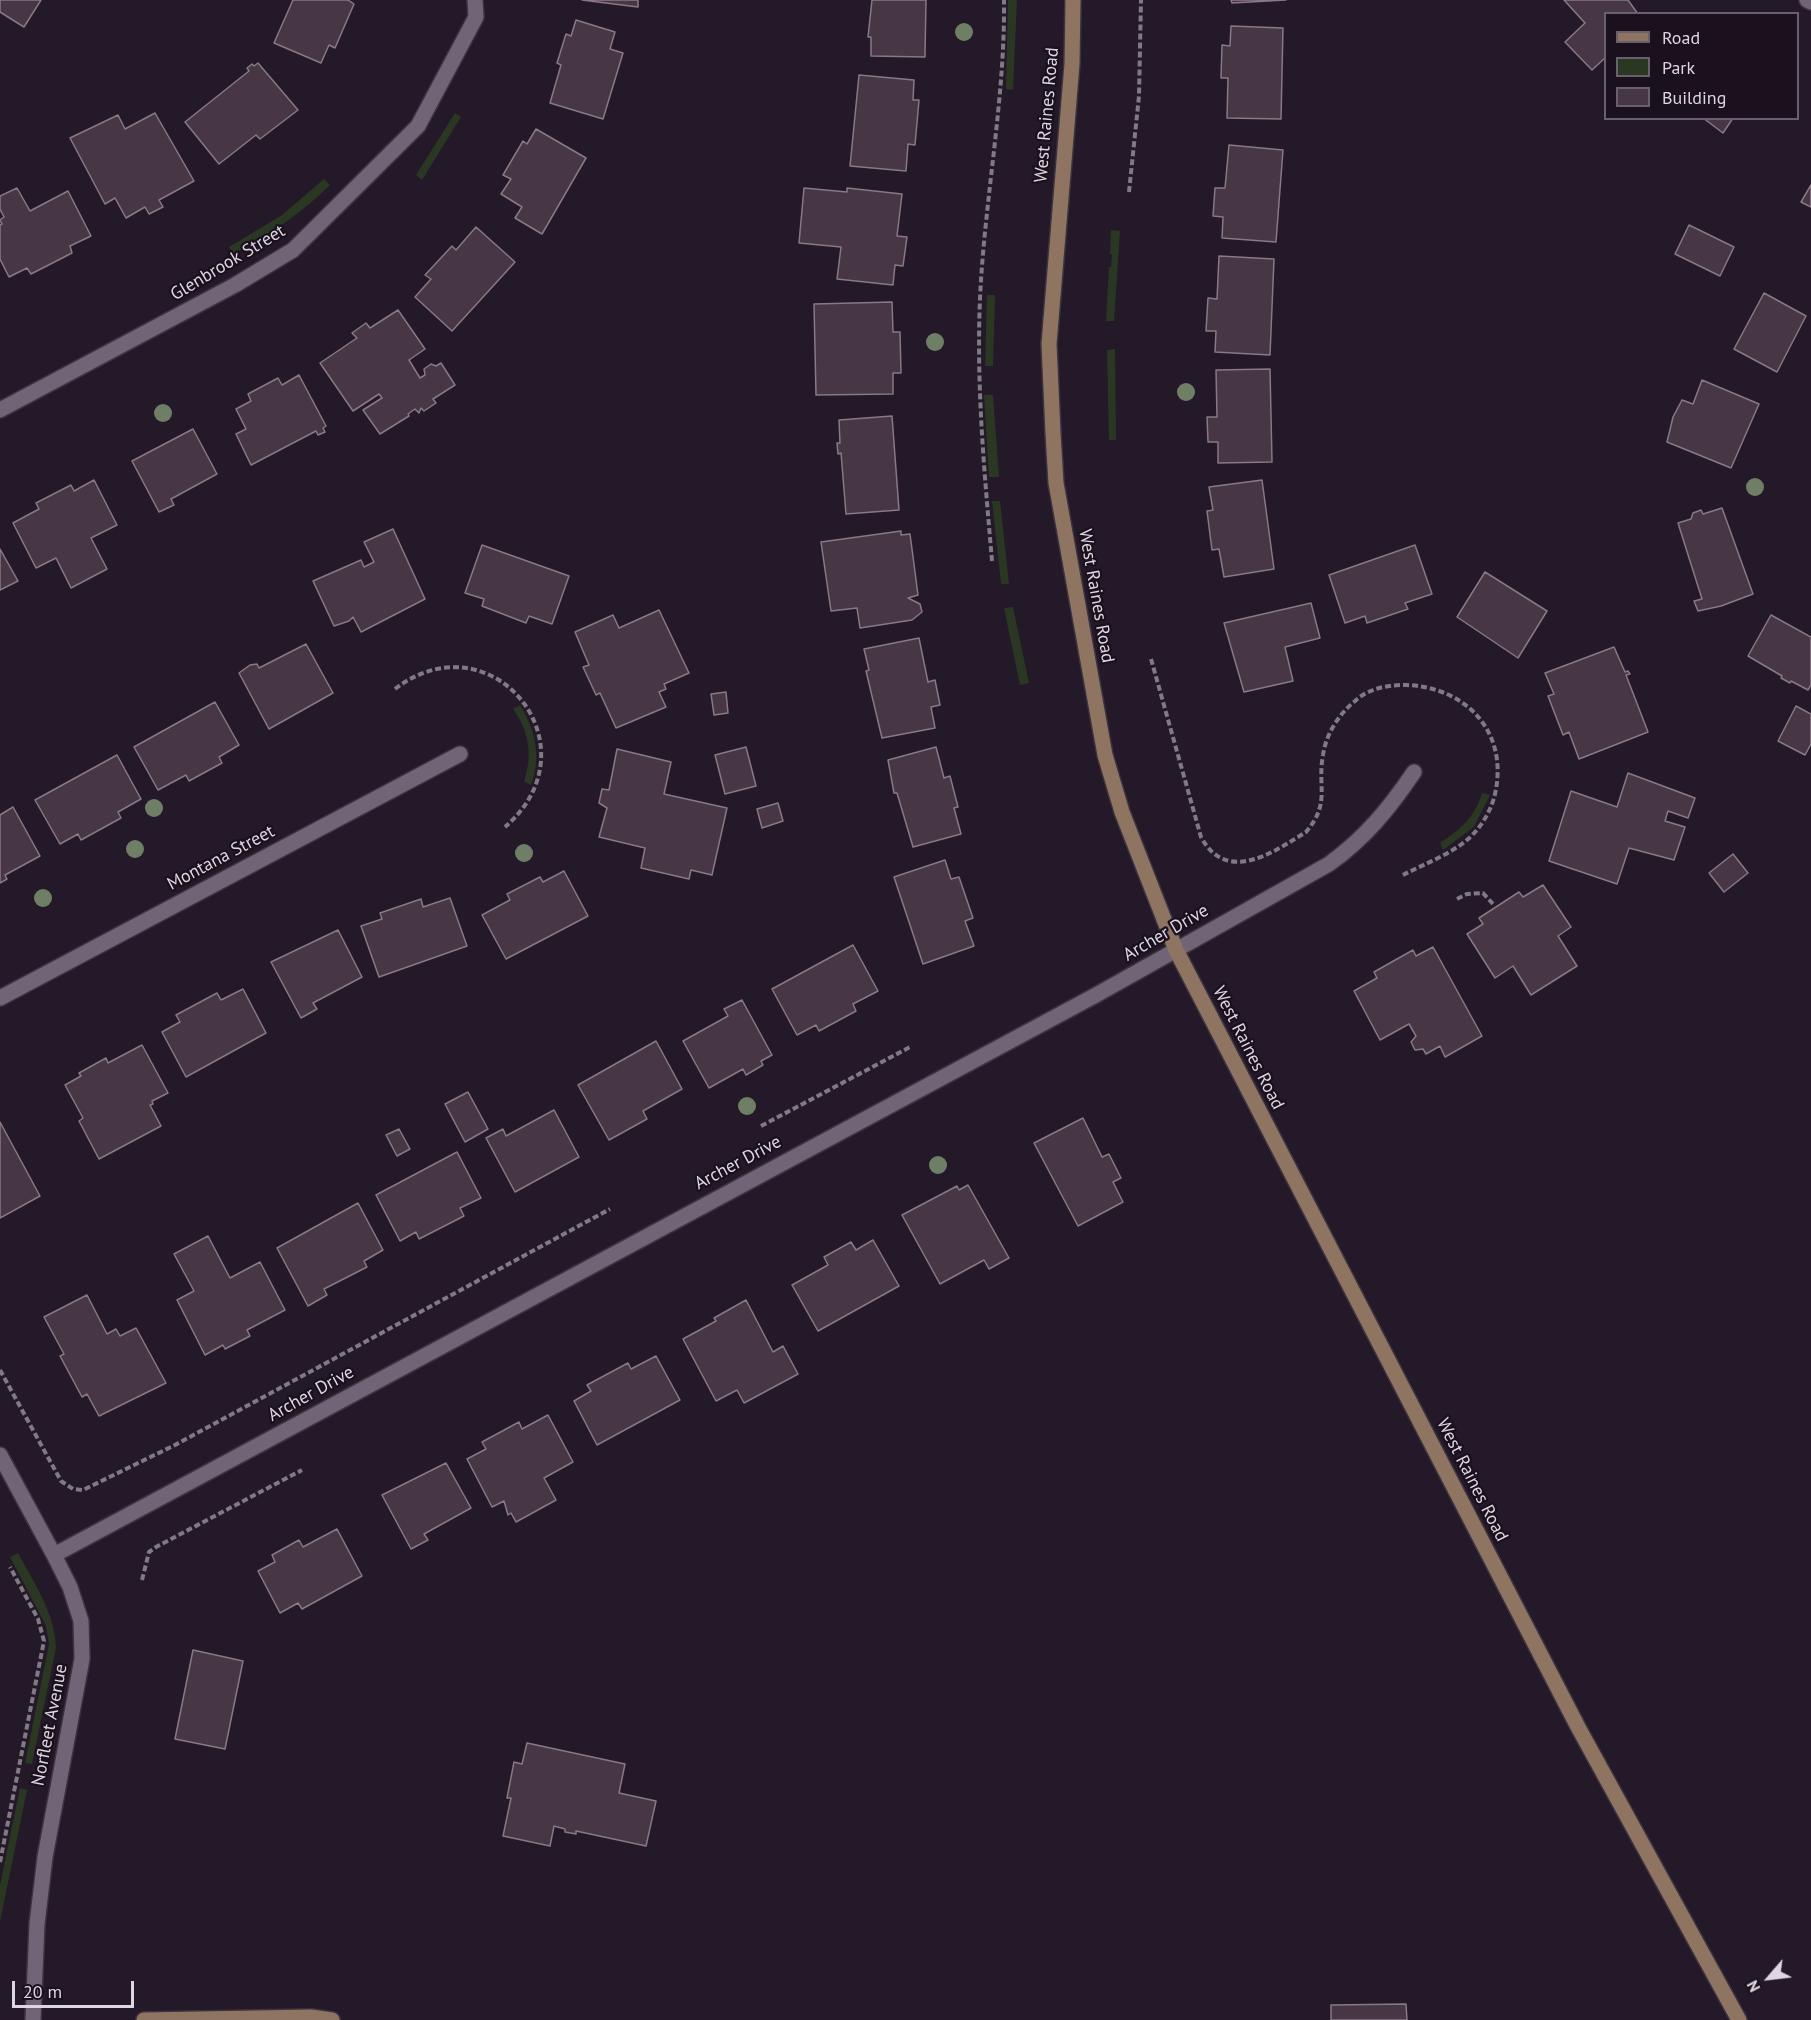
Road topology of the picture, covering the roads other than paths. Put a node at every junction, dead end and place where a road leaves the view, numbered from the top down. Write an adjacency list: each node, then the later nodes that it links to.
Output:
1 (475, 0): 3 (street, Glenbrook Street)
2 (1073, 0): 6 (main road, West Raines Road)
3 (0, 410)
4 (460, 754): 7 (street, Montana Street)
5 (1413, 772): 6 (street, Archer Drive)
6 (1176, 950): 9 (street, Archer Drive); 13 (main road, West Raines Road)
7 (0, 998)
8 (0, 1455): 9 (street, Norfleet Avenue)
9 (54, 1555): 10 (street, Norfleet Avenue)
10 (33, 2020)
11 (144, 2020): 12 (main road)
12 (332, 2020)
13 (1739, 2020)

